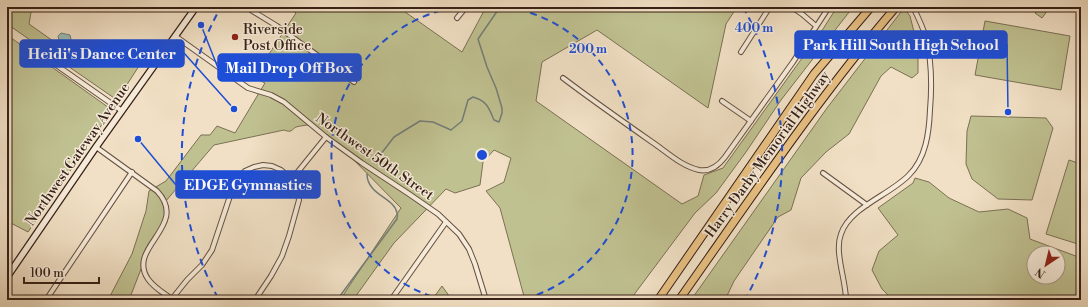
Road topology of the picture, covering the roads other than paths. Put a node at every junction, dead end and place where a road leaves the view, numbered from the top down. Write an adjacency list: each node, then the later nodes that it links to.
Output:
1 (196, 7): 12 (main road, Northwest Gateway Avenue)
2 (246, 7): 16 (street)
3 (466, 7): 10 (street)
4 (770, 7): 13 (street)
5 (792, 7): 11 (street)
6 (829, 7): 11 (street)
7 (871, 7): 33 (highway, Harry Darby Memorial Highway)
8 (896, 7): 34 (highway, Harry Darby Memorial Highway)
9 (913, 7): 25 (street)
10 (458, 18)
11 (816, 26): 19 (street)
12 (175, 36): 18 (main road, Northwest Gateway Avenue); 20 (street, Northwest 50th Street)
13 (741, 52)
14 (42, 55): 18 (street)
15 (563, 78): 19 (street)
16 (354, 82)
17 (722, 101): 19 (street)
18 (122, 111): 21 (main road, Northwest Gateway Avenue)
19 (751, 121)
20 (326, 137): 24 (street); 26 (street, Northwest 50th Street)
21 (96, 147): 22 (street); 27 (main road, Northwest Gateway Avenue)
22 (132, 172): 28 (street); 29 (street)
23 (823, 173): 25 (street)
24 (292, 180): 28 (street); 30 (street)
25 (867, 205): 35 (street)
26 (446, 222): 31 (street); 32 (street, Northwest 50th Street)
27 (7, 277)
28 (172, 299)
29 (46, 300)
30 (255, 300)
31 (391, 300)
32 (486, 300)
33 (658, 300)
34 (679, 300)
35 (846, 300)

